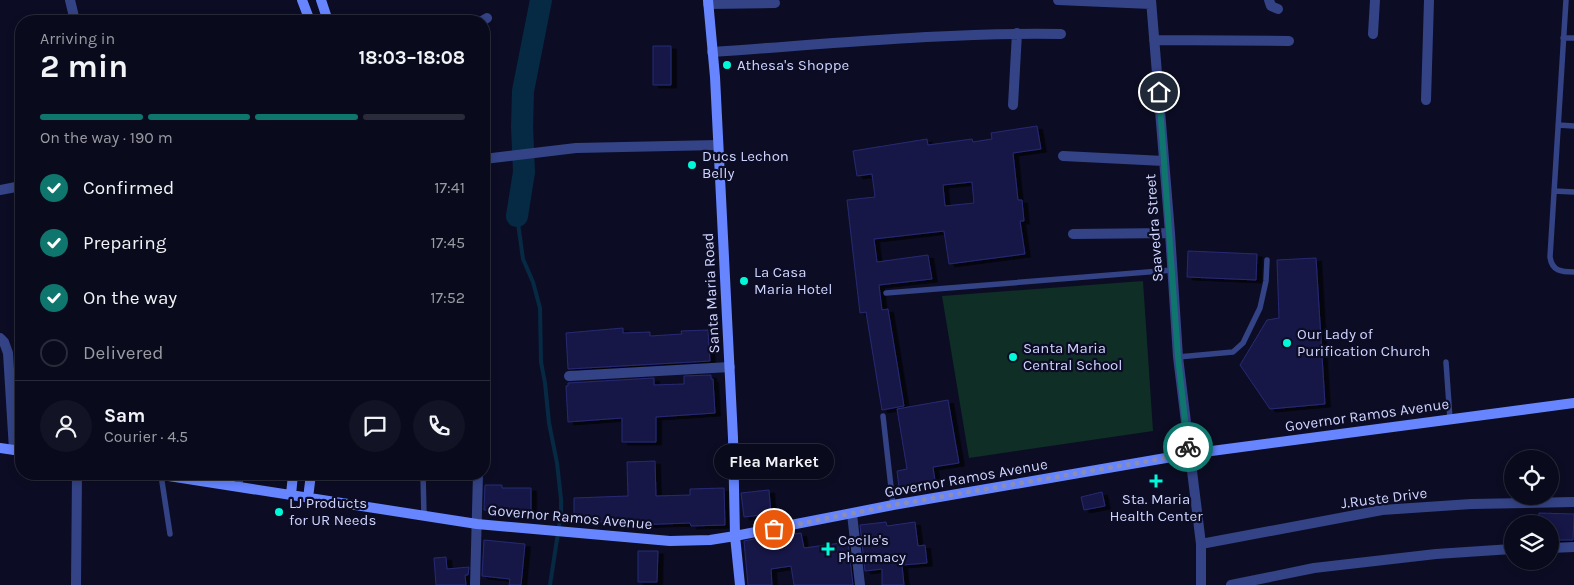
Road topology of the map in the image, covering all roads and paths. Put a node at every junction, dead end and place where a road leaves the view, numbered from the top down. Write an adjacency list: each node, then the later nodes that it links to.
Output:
1 (70, 0): 14 (street)
2 (302, 0): 15 (main road)
3 (321, 0): 16 (main road)
4 (1058, 0): 5 (street)
5 (1079, 0): 11 (street)
6 (1269, 0): 13 (street)
7 (1375, 0): 19 (street)
8 (1429, 0): 25 (street)
9 (1566, 0): 20 (lane)
10 (708, 2): 12 (street); 24 (main road, Santa Maria Road)
11 (1151, 2): 22 (street, Saavedra Street)
12 (775, 3)
13 (1278, 9)
14 (74, 15)
15 (308, 15)
16 (326, 15)
17 (1017, 33): 18 (street); 24 (street); 26 (street)
18 (1062, 34)
19 (1373, 34)
20 (1563, 38): 21 (lane); 27 (lane)
21 (1574, 38)
22 (1154, 40): 23 (street); 32 (street, Saavedra Street)
23 (1289, 41)
24 (712, 52): 29 (main road, Santa Maria Road)
25 (1426, 100)
26 (1013, 105)
27 (1558, 125): 28 (lane); 35 (lane)
28 (1574, 126)
29 (718, 145): 31 (street); 46 (main road, Santa Maria Road)
30 (1063, 156): 32 (street)
31 (490, 158)
32 (1164, 161): 37 (street, Saavedra Street)
33 (15, 187): 34 (street)
34 (0, 190)
35 (1554, 191): 36 (lane); 41 (lane)
36 (1574, 192)
37 (1170, 233): 38 (street); 40 (street, Saavedra Street)
38 (1074, 234)
39 (1266, 260): 44 (lane)
40 (1172, 270): 42 (lane); 44 (street, Saavedra Street)
41 (1574, 272)
42 (886, 293)
43 (0, 338): 51 (street)
44 (1178, 357): 54 (street, Saavedra Street)
45 (1446, 362): 50 (lane)
46 (730, 367): 47 (street); 72 (main road, Santa Maria Road)
47 (569, 376)
48 (1574, 404): 50 (main road, Governor Ramos Avenue)
49 (882, 416): 67 (lane)
50 (1450, 419): 54 (main road, Governor Ramos Avenue)
51 (15, 421)
52 (0, 448): 53 (main road)
53 (15, 450)
54 (1189, 454): 67 (main road, Governor Ramos Avenue); 73 (street, Saavedra Street)
55 (77, 480): 77 (street)
56 (160, 480): 71 (lane)
57 (199, 480): 63 (main road, Governor Ramos Avenue)
58 (240, 480): 63 (lane)
59 (292, 480): 64 (main road)
60 (310, 480): 65 (main road)
61 (424, 480): 69 (lane)
62 (478, 480): 70 (street)
63 (239, 486): 64 (main road, Governor Ramos Avenue)
64 (291, 494): 65 (main road, Governor Ramos Avenue)
65 (308, 498): 69 (main road, Governor Ramos Avenue)
66 (1574, 502): 73 (street, J.Ruste Drive)
67 (893, 505): 68 (main road, Governor Ramos Avenue)
68 (852, 514): 72 (main road, Governor Ramos Avenue); 80 (street)
69 (424, 516): 70 (main road, Governor Ramos Avenue)
70 (477, 524): 72 (main road, Governor Ramos Avenue); 78 (street)
71 (170, 534)
72 (735, 536): 79 (main road, Santa Maria Road)
73 (1201, 544): 81 (street, Saavedra Street)
74 (1574, 547): 75 (street)
75 (1559, 548)
76 (1504, 550): 82 (street)
77 (76, 585)
78 (475, 585)
79 (740, 585)
80 (860, 585)
81 (1200, 585)
82 (1230, 585)

